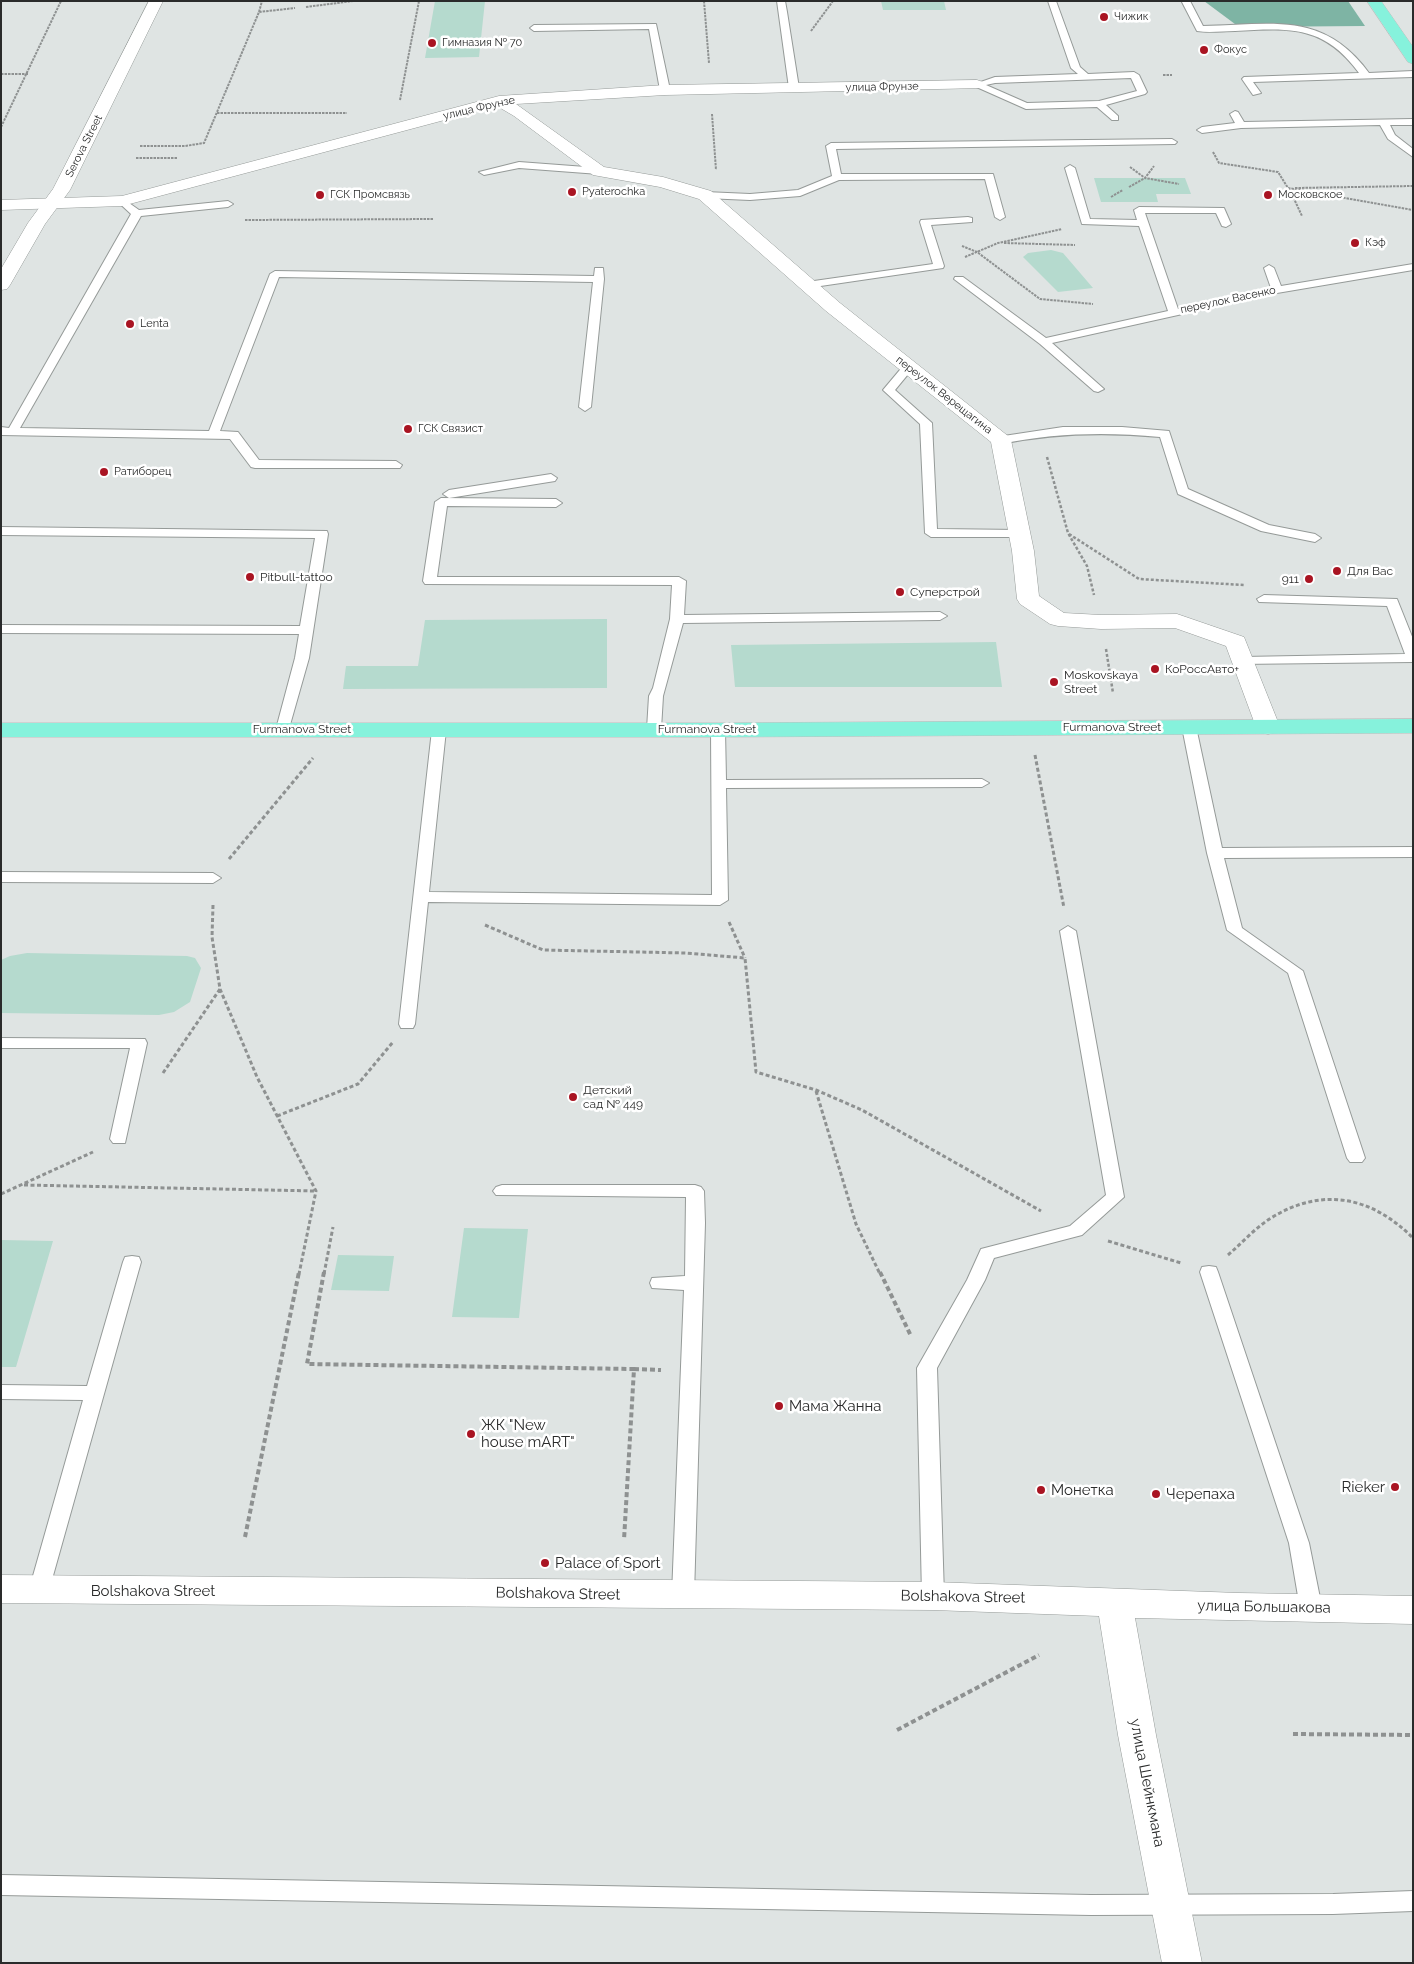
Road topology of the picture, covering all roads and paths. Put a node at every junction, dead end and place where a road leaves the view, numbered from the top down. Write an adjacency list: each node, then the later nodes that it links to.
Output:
1 (61, 1): 16 (path)
2 (156, 1): 47 (street, Serova Street)
3 (262, 1): 12 (path)
4 (354, 1): 10 (path)
5 (418, 1): 26 (path)
6 (781, 1): 21 (lane)
7 (1052, 1): 19 (lane)
8 (1374, 1): 14 (main road)
9 (1186, 2): 17 (lane)
10 (306, 7)
11 (295, 8): 12 (path)
12 (259, 12): 27 (path)
13 (534, 28): 22 (lane)
14 (1413, 59)
15 (1, 74): 16 (path)
16 (28, 74): 34 (path)
17 (1365, 74): 18 (lane); 23 (lane)
18 (1413, 74)
19 (1085, 76): 20 (lane); 25 (lane)
20 (978, 85): 21 (street, улица Фрунзе); 25 (lane)
21 (794, 88): 22 (street, улица Фрунзе)
22 (665, 90): 24 (street, улица Фрунзе)
23 (1256, 93)
24 (499, 102): 40 (street, переулок Верещагина); 46 (street, улица Фрунзе)
25 (1099, 104): 30 (lane)
26 (400, 105)
27 (217, 113): 28 (path); 37 (path)
28 (355, 113)
29 (1235, 114): 33 (lane)
30 (1115, 118)
31 (1413, 122): 32 (lane)
32 (1384, 123): 33 (lane); 38 (lane)
33 (1241, 125): 35 (lane)
34 (1, 127)
35 (1202, 130): 44 (path)
36 (1172, 142): 42 (lane)
37 (140, 146)
38 (1413, 154)
39 (1070, 168): 57 (lane)
40 (599, 171): 41 (lane); 45 (street, переулок Верещагина)
41 (484, 172)
42 (837, 177): 45 (lane); 53 (lane)
43 (1413, 186): 44 (path)
44 (1288, 188): 50 (path); 52 (path)
45 (705, 195): 65 (street, переулок Верещагина)
46 (122, 201): 47 (street, улица Фрунзе); 51 (lane)
47 (50, 204): 49 (street, улица Фрунзе); 64 (street, Serova Street)
48 (228, 204): 51 (lane)
49 (1, 205)
50 (1413, 210)
51 (137, 213): 74 (lane)
52 (1302, 216)
53 (1000, 217)
54 (433, 219): 55 (path)
55 (243, 220)
56 (968, 220): 59 (lane)
57 (1144, 223): 58 (lane); 68 (lane)
58 (1226, 224)
59 (927, 230): 65 (lane); 67 (path)
60 (1408, 267): 62 (lane); 66 (lane, переулок Васенко)
61 (1269, 268): 66 (lane)
62 (1413, 278)
63 (959, 279): 69 (lane)
64 (1, 285)
65 (807, 285): 70 (street, переулок Верещагина)
66 (1277, 290): 68 (lane, переулок Васенко)
67 (1097, 304)
68 (1174, 312): 69 (lane, переулок Васенко)
69 (1044, 342): 71 (lane)
70 (908, 367): 76 (street, переулок Верещагина); 83 (lane)
71 (1098, 389)
72 (585, 407): 75 (lane)
73 (1040, 431): 76 (lane); 82 (path); 84 (lane)
74 (7, 432): 75 (lane)
75 (213, 435): 77 (lane)
76 (1001, 440): 83 (street, переулок Верещагина)
77 (396, 465)
78 (551, 478): 79 (lane)
79 (442, 502): 80 (lane); 88 (lane)
80 (556, 503)
81 (1, 531): 90 (lane)
82 (1068, 533): 85 (path); 86 (path)
83 (1020, 534): 91 (street, переулок Верещагина)
84 (1316, 538)
85 (1264, 600): 91 (lane)
86 (1096, 601)
87 (940, 616): 88 (lane)
88 (677, 619): 96 (lane)
89 (1, 630): 90 (lane)
90 (306, 630): 95 (lane)
91 (1243, 661): 94 (street, переулок Верещагина)
92 (1413, 726): 94 (main road, Furmanova Street)
93 (1189, 727): 94 (main road, Furmanova Street); 99 (main road, Furmanova Street); 105 (lane)
94 (1268, 727)
95 (282, 729): 97 (main road, Furmanova Street); 98 (main road, Furmanova Street)
96 (654, 729): 98 (main road, Furmanova Street); 99 (main road, Furmanova Street)
97 (1, 730)
98 (439, 730): 108 (lane)
99 (718, 730): 103 (lane)
100 (1035, 752): 111 (path)
101 (317, 754): 107 (path)
102 (982, 783): 103 (lane)
103 (719, 784): 109 (lane)
104 (1413, 852): 105 (lane)
105 (1215, 853): 118 (lane)
106 (1, 877): 107 (lane)
107 (213, 878): 116 (path)
108 (420, 897): 109 (lane); 113 (lane)
109 (720, 900): 112 (path)
110 (482, 924): 112 (path)
111 (1068, 931): 123 (lane)
112 (745, 958): 115 (path)
113 (407, 1024): 116 (path)
114 (1, 1043): 117 (lane)
115 (816, 1090): 123 (path); 129 (path)
116 (277, 1116): 120 (path)
117 (120, 1139)
118 (1356, 1158)
119 (22, 1185): 120 (path)
120 (316, 1191): 132 (path)
121 (502, 1191): 128 (lane)
122 (333, 1227): 133 (path)
123 (1076, 1231): 126 (path); 129 (lane)
124 (1413, 1238): 126 (path)
125 (132, 1262): 131 (lane)
126 (1209, 1272): 139 (lane)
127 (659, 1282): 128 (lane)
128 (694, 1283): 136 (lane)
129 (927, 1368): 137 (lane)
130 (1, 1392): 131 (lane)
131 (95, 1393): 135 (lane)
132 (245, 1537)
133 (624, 1540)
134 (1, 1589): 135 (street, Bolshakova Street)
135 (39, 1590): 136 (street, Bolshakova Street)
136 (682, 1595): 137 (street, Bolshakova Street)
137 (933, 1596): 138 (street, Bolshakova Street)
138 (1115, 1603): 139 (street, улица Большакова); 147 (street, улица Шейнкмана)
139 (1311, 1608): 140 (street, улица Большакова)
140 (1413, 1610)
141 (1039, 1655): 142 (path)
142 (897, 1730)
143 (1293, 1734): 144 (path)
144 (1413, 1735)
145 (1, 1885): 147 (lane)
146 (1413, 1900): 147 (lane)
147 (1170, 1904): 148 (street, улица Шейнкмана)
148 (1182, 1963)

